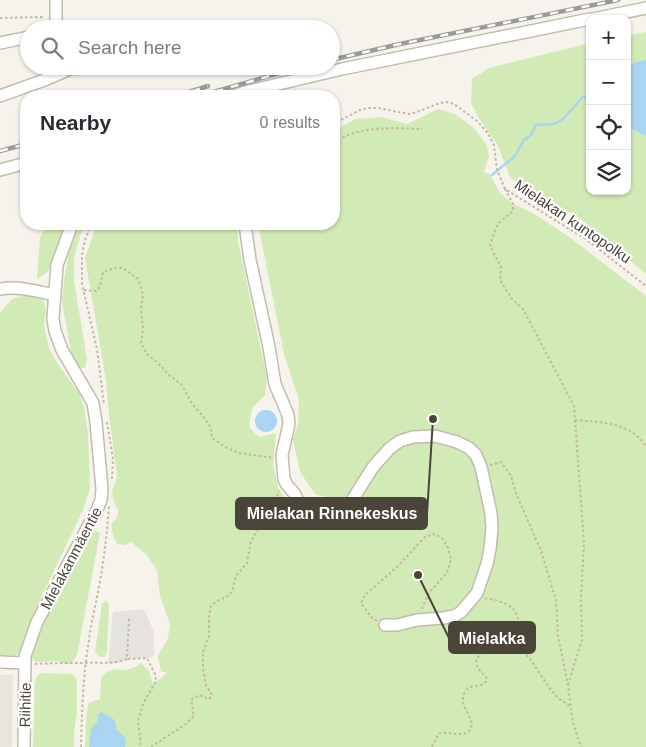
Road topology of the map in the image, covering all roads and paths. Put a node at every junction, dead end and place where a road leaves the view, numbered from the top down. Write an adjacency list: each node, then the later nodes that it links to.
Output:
1 (56, 0): 4 (street)
2 (646, 8): 3 (street)
3 (611, 15)
4 (55, 17): 5 (path); 6 (street)
5 (0, 18)
6 (55, 20)
7 (586, 20): 10 (street)
8 (20, 39): 9 (street)
9 (0, 43)
10 (340, 69)
11 (56, 75): 14 (street)
12 (317, 75): 13 (street)
13 (253, 90)
14 (0, 96)
15 (340, 121): 20 (path, Mielakan kuntopolku)
16 (422, 129): 17 (path)
17 (340, 139)
18 (20, 165): 19 (street)
19 (0, 170)
20 (505, 190): 23 (path, Mielakan kuntopolku); 27 (path)
21 (70, 230): 26 (street, Mielakanmäentie)
22 (245, 230): 29 (street)
23 (646, 286)
24 (0, 290): 26 (street)
25 (84, 290): 29 (path)
26 (54, 295): 39 (street, Mielakanmäentie)
27 (574, 420): 28 (path); 40 (path)
28 (646, 446)
29 (282, 459): 31 (street)
30 (481, 468): 31 (street); 32 (street); 40 (path)
31 (284, 479): 44 (path)
32 (469, 604): 33 (street); 41 (path)
33 (443, 618): 35 (street); 45 (path)
34 (129, 619): 37 (path)
35 (418, 620): 36 (street); 36 (path)
36 (385, 625)
37 (127, 659): 39 (path); 43 (path)
38 (0, 662): 39 (street)
39 (25, 663): 42 (street, Riihitie)
40 (568, 685): 41 (path)
41 (570, 706): 46 (path)
42 (24, 747)
43 (141, 747)
44 (151, 747)
45 (432, 747)
46 (582, 747)

